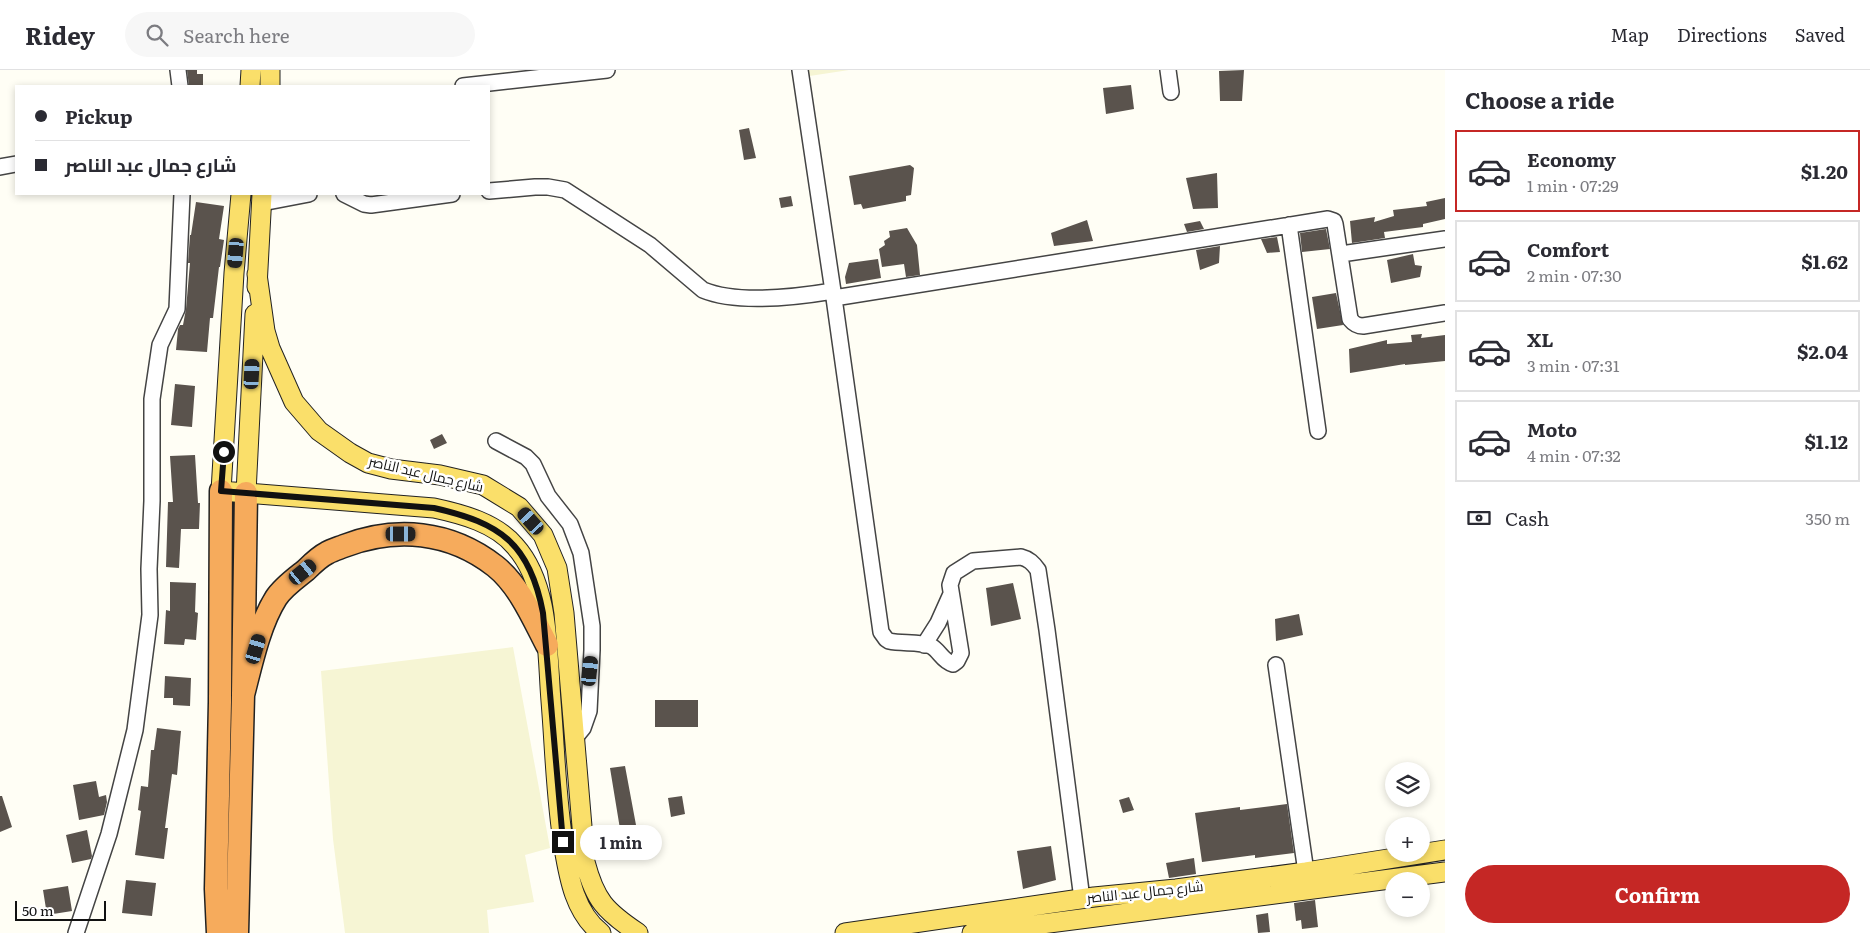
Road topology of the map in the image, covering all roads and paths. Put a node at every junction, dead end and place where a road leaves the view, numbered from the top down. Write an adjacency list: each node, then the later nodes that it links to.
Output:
1 (178, 70): 7 (street)
2 (251, 70): 8 (main road)
3 (270, 70): 9 (main road)
4 (607, 70): 10 (street)
5 (800, 70): 25 (street)
6 (1168, 70): 11 (street)
7 (180, 85)
8 (250, 85)
9 (270, 85)
10 (472, 85)
11 (1171, 92)
12 (15, 164): 13 (street)
13 (0, 168)
14 (490, 190): 25 (street)
15 (182, 195): 43 (street)
16 (241, 195): 29 (main road)
17 (297, 195): 20 (street)
18 (346, 195): 19 (street)
19 (445, 195)
20 (262, 198): 24 (main road)
21 (1289, 226): 23 (street); 25 (street); 27 (street)
22 (1445, 240): 23 (street)
23 (1341, 254): 26 (street)
24 (257, 274): 30 (main road); 36 (main road, شارع جمال عبد الناصر)
25 (834, 295): 33 (street)
26 (1445, 313)
27 (1318, 431)
28 (496, 441): 36 (street)
29 (221, 491): 30 (main road); 41 (highway)
30 (246, 493): 32 (main road); 35 (highway)
31 (951, 594): 33 (street); 33 (street); 42 (street)
32 (547, 645): 35 (highway); 48 (main road)
33 (924, 645)
34 (1276, 665): 38 (street)
35 (243, 695): 40 (highway)
36 (574, 739): 49 (main road, شارع جمال عبد الناصر)
37 (1445, 850): 38 (main road, شارع جمال عبد الناصر)
38 (1306, 872): 42 (main road, شارع جمال عبد الناصر)
39 (1445, 872): 51 (main road, شارع جمال عبد الناصر)
40 (238, 887): 46 (highway); 47 (highway)
41 (216, 889): 44 (highway); 45 (highway)
42 (1082, 899): 50 (main road, شارع جمال عبد الناصر)
43 (76, 933)
44 (207, 933)
45 (218, 933)
46 (237, 933)
47 (251, 933)
48 (601, 933)
49 (638, 933)
50 (845, 933)
51 (972, 933)

